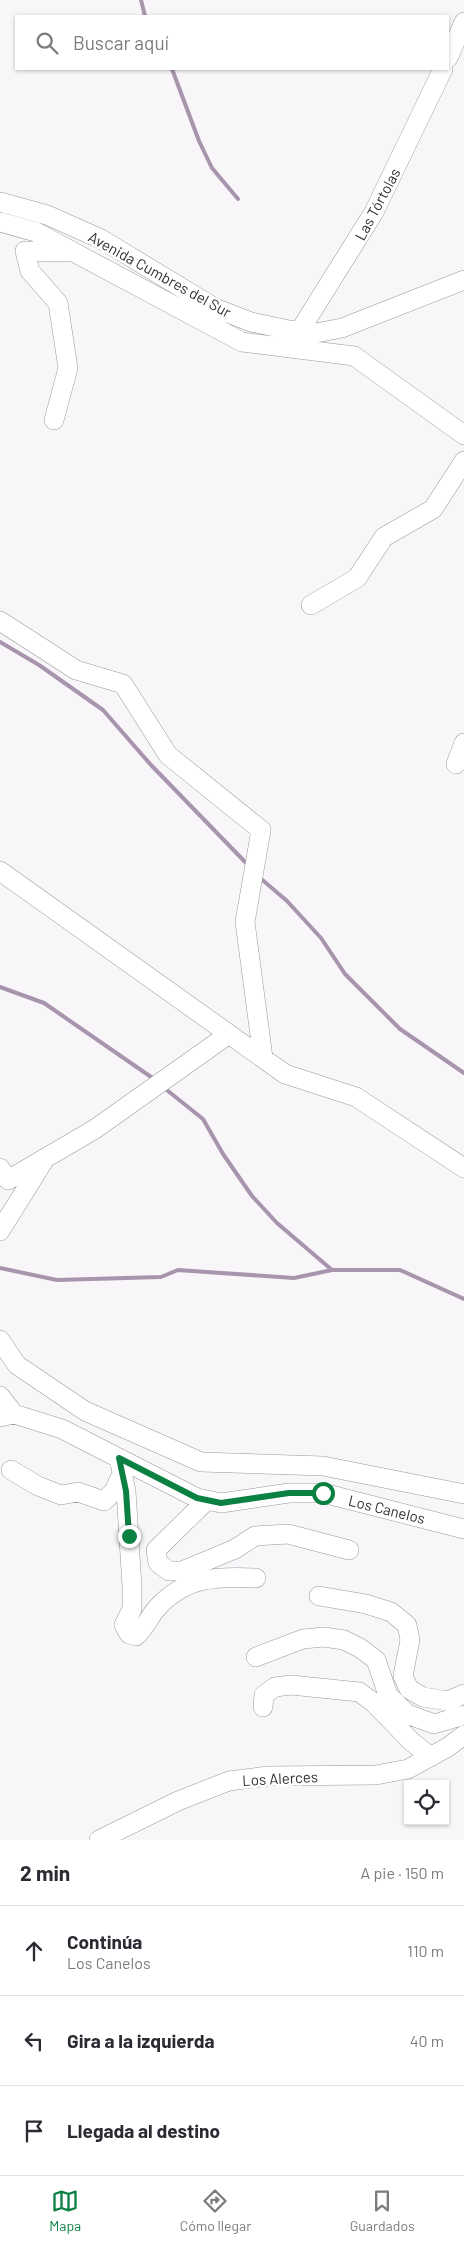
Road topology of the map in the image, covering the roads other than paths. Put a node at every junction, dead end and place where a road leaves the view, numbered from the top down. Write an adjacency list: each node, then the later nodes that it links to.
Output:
1 (464, 22): 2 (street)
2 (449, 56)
3 (443, 70): 8 (street, Las Tórtolas)
4 (0, 202): 8 (street, Avenida Cumbres del Sur)
5 (0, 222): 6 (street)
6 (74, 252): 9 (street); 10 (street)
7 (464, 280): 8 (street, Avenida Cumbres del Sur)
8 (299, 332)
9 (54, 420)
10 (464, 435)
11 (464, 461): 12 (street)
12 (311, 605)
13 (0, 621): 18 (street)
14 (464, 743): 15 (street)
15 (456, 764)
16 (0, 871): 17 (street)
17 (229, 1034): 18 (street); 19 (street)
18 (263, 1058): 21 (street)
19 (45, 1159): 20 (street); 22 (street)
20 (0, 1168)
21 (464, 1168)
22 (0, 1231)
23 (0, 1340): 28 (street)
24 (0, 1396): 25 (street)
25 (7, 1416): 26 (street, Los Canelos)
26 (121, 1466): 27 (street); 29 (street, Los Canelos); 32 (street)
27 (11, 1470)
28 (464, 1494)
29 (207, 1500): 30 (street, Los Canelos); 31 (street)
30 (464, 1529)
31 (349, 1550)
32 (256, 1578)
33 (319, 1596): 35 (street)
34 (256, 1657): 37 (street)
35 (464, 1694)
36 (263, 1707): 39 (street)
37 (464, 1715)
38 (464, 1735): 39 (street, Los Alerces)
39 (430, 1756): 40 (street, Los Alerces)
40 (99, 1840)

